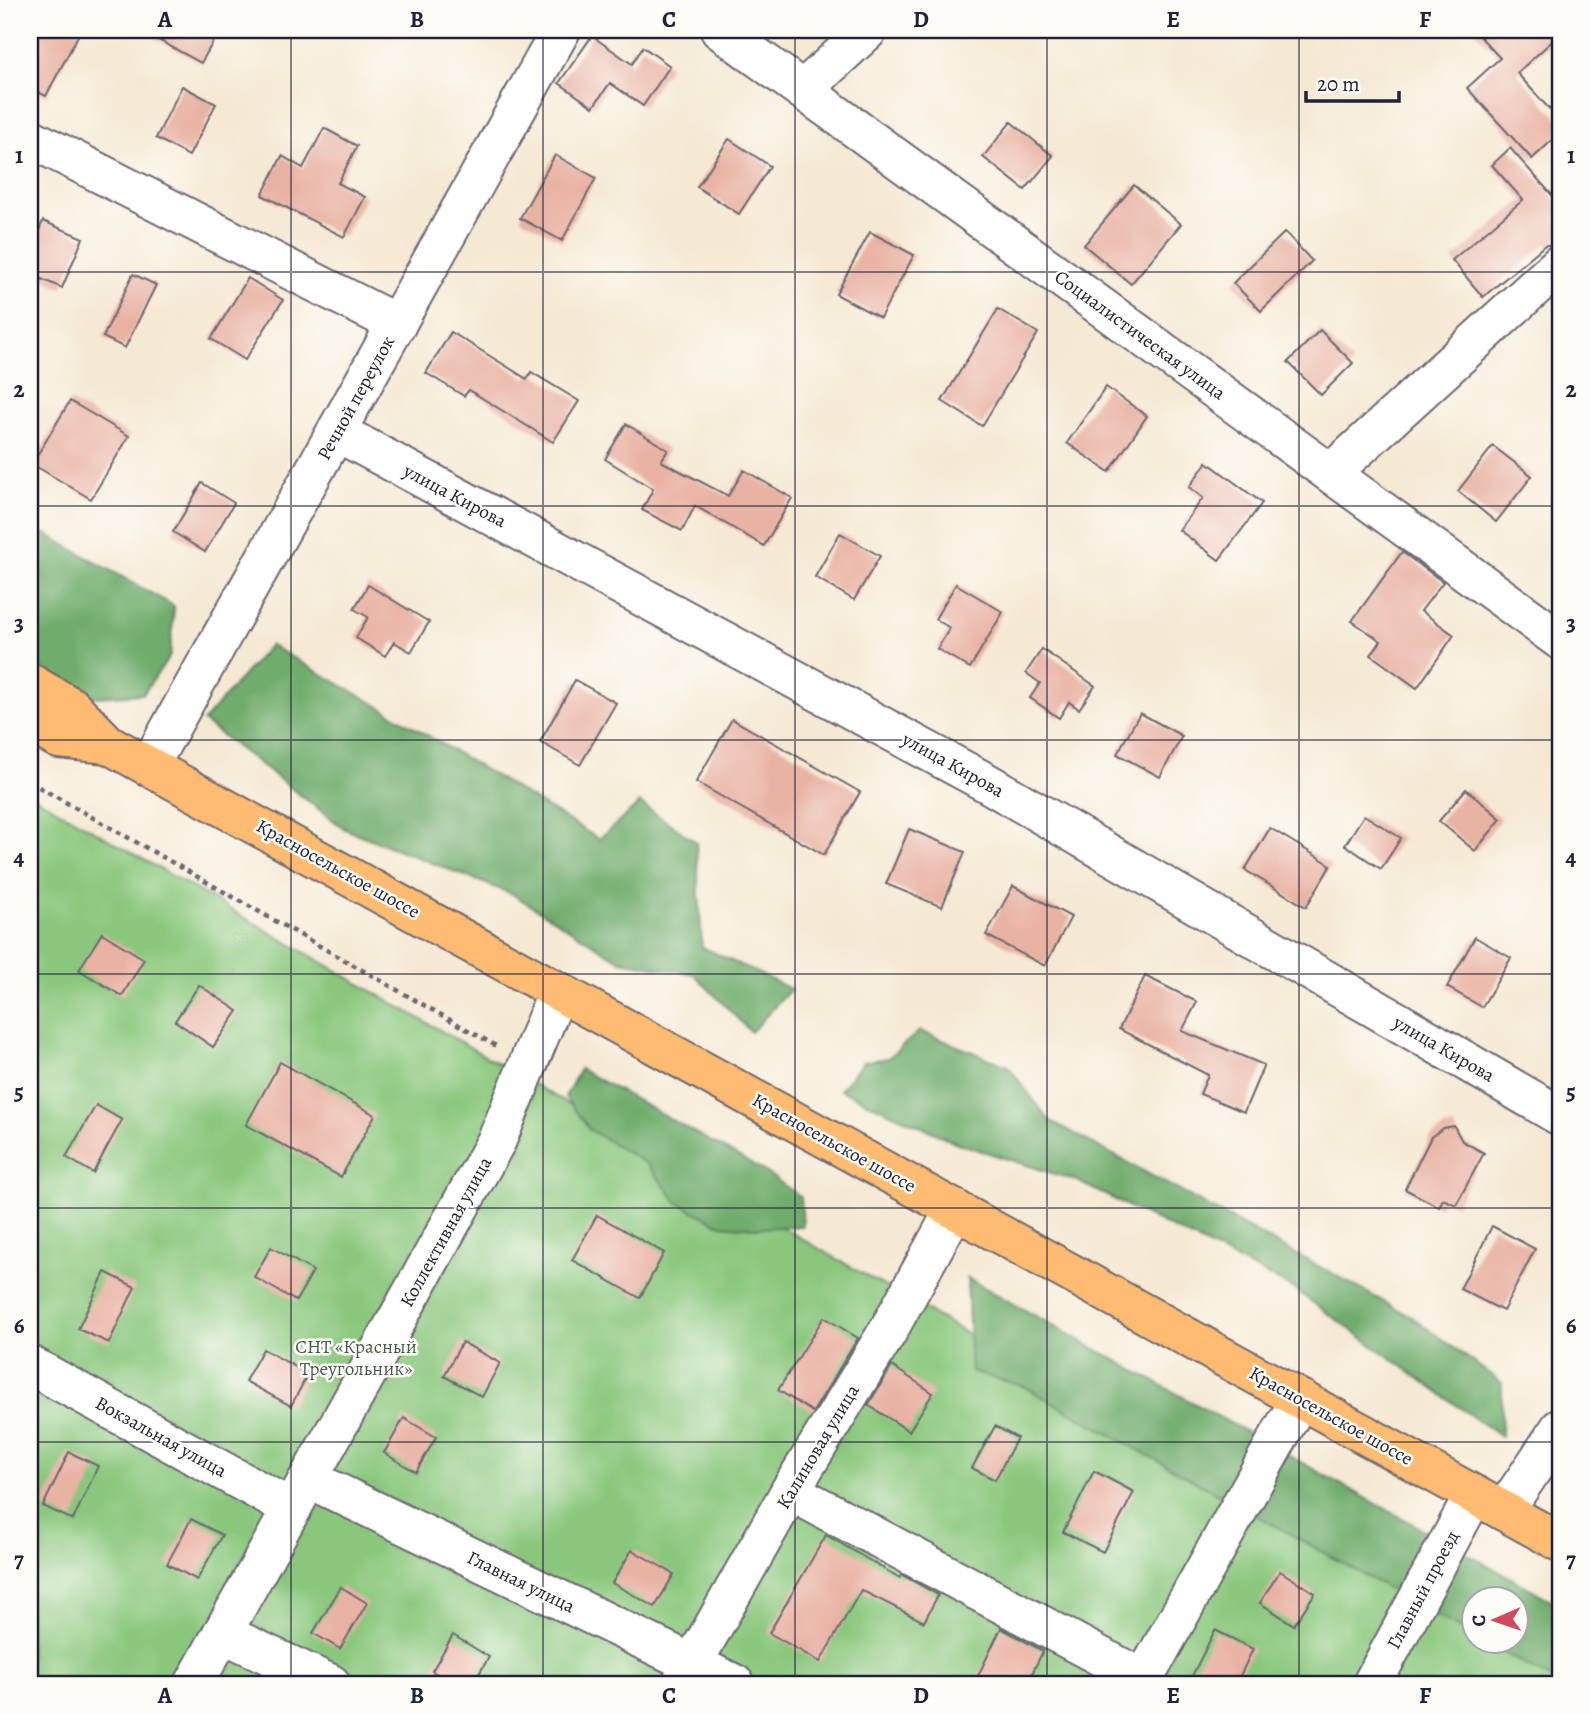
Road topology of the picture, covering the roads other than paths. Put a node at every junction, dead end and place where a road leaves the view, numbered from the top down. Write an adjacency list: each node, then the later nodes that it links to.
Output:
1 (561, 30): 7 (street, Речной переулок)
2 (720, 30): 4 (street, Социалистическая улица)
3 (867, 30): 4 (street)
4 (803, 90): 9 (street, Социалистическая улица)
5 (30, 138): 7 (street)
6 (1560, 264): 9 (street)
7 (397, 324): 8 (street, Речной переулок)
8 (337, 432): 14 (street, Речной переулок); 16 (street, улица Кирова)
9 (1331, 473): 10 (street, Социалистическая улица)
10 (1560, 640)
11 (30, 683): 13 (highway, Красносельское шоссе)
12 (30, 723): 13 (highway, Красносельское шоссе)
13 (108, 744): 14 (highway, Красносельское шоссе)
14 (149, 766): 15 (highway, Красносельское шоссе)
15 (558, 991): 17 (highway, Красносельское шоссе); 22 (street, Коллективная улица)
16 (1560, 1116)
17 (955, 1209): 19 (highway, Красносельское шоссе); 21 (street, Калиновая улица)
18 (30, 1365): 22 (street, Вокзальная улица)
19 (1300, 1399): 23 (highway, Красносельское шоссе); 27 (street)
20 (1560, 1428): 23 (street, Главный проезд)
21 (790, 1492): 26 (street, Калиновая улица); 27 (street)
22 (301, 1494): 25 (street, Коллективная улица); 26 (street, Главная улица)
23 (1489, 1503): 24 (highway, Красносельское шоссе); 31 (street, Главный проезд)
24 (1560, 1542)
25 (222, 1633): 28 (street, Коллективная улица); 29 (street)
26 (686, 1674): 30 (street, Главная улица)
27 (1142, 1682)
28 (194, 1684)
29 (331, 1684)
30 (735, 1684)
31 (1372, 1684)

